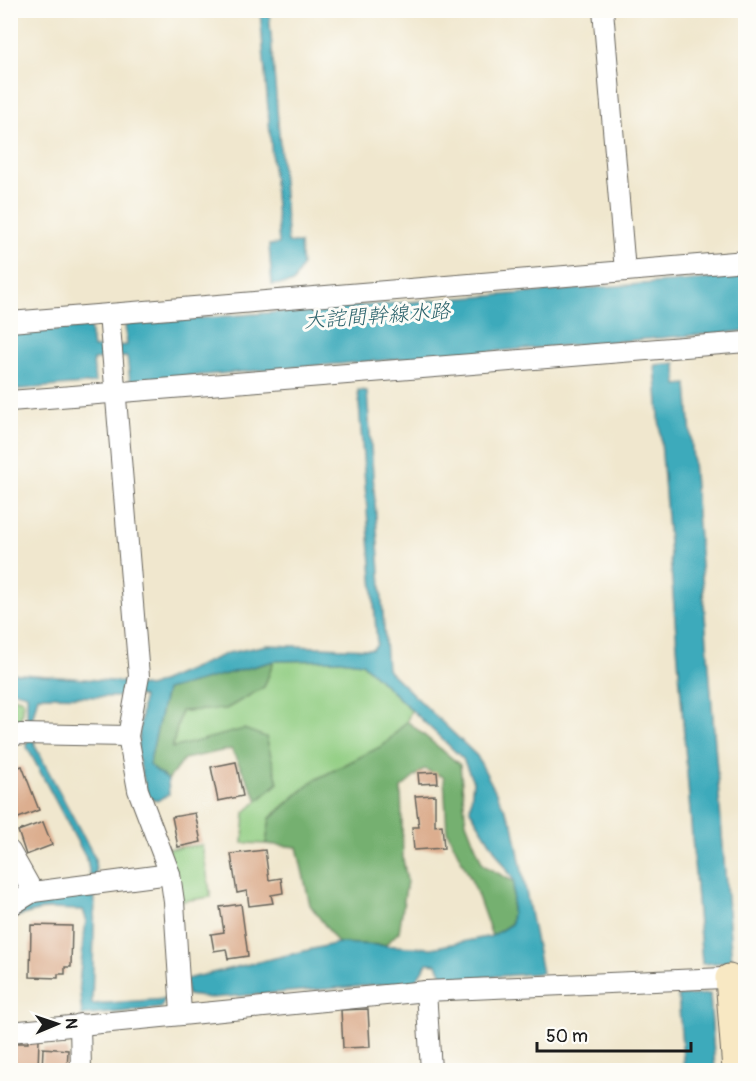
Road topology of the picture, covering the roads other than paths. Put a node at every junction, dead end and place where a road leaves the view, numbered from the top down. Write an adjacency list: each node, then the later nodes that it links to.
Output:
1 (603, 10): 3 (street)
2 (746, 261): 3 (street)
3 (625, 271): 4 (street)
4 (110, 314): 5 (street); 7 (street)
5 (10, 321)
6 (746, 342): 7 (street)
7 (115, 392): 8 (street); 10 (street)
8 (10, 401)
9 (23, 735): 10 (street)
10 (128, 736): 12 (street)
11 (10, 851): 13 (street)
12 (170, 874): 13 (street); 17 (street)
13 (33, 892): 14 (street)
14 (10, 906)
15 (737, 977): 16 (street); 22 (street)
16 (426, 991): 17 (street); 21 (street)
17 (181, 1013): 18 (street)
18 (80, 1024): 19 (street); 20 (street)
19 (10, 1032)
20 (81, 1071)
21 (430, 1071)
22 (736, 1071)

